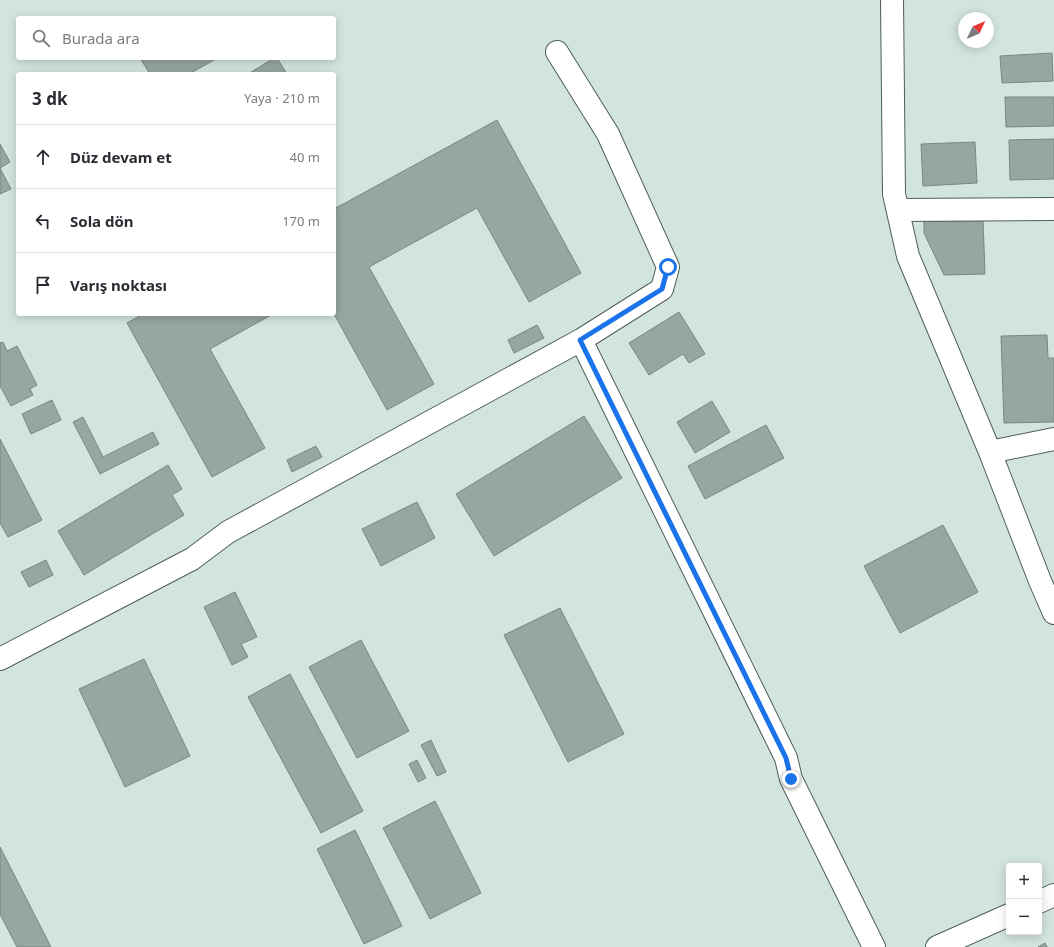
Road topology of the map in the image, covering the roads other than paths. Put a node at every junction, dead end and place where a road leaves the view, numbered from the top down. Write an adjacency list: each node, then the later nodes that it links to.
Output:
1 (892, 0): 4 (street)
2 (557, 52): 5 (street)
3 (1054, 209): 4 (street)
4 (898, 210): 7 (street)
5 (580, 340): 9 (street); 13 (street)
6 (1054, 439): 7 (street)
7 (990, 452): 8 (street)
8 (1054, 613)
9 (0, 659)
10 (1054, 895): 11 (street)
11 (1042, 901)
12 (1006, 916): 14 (street)
13 (874, 947)
14 (938, 947)

